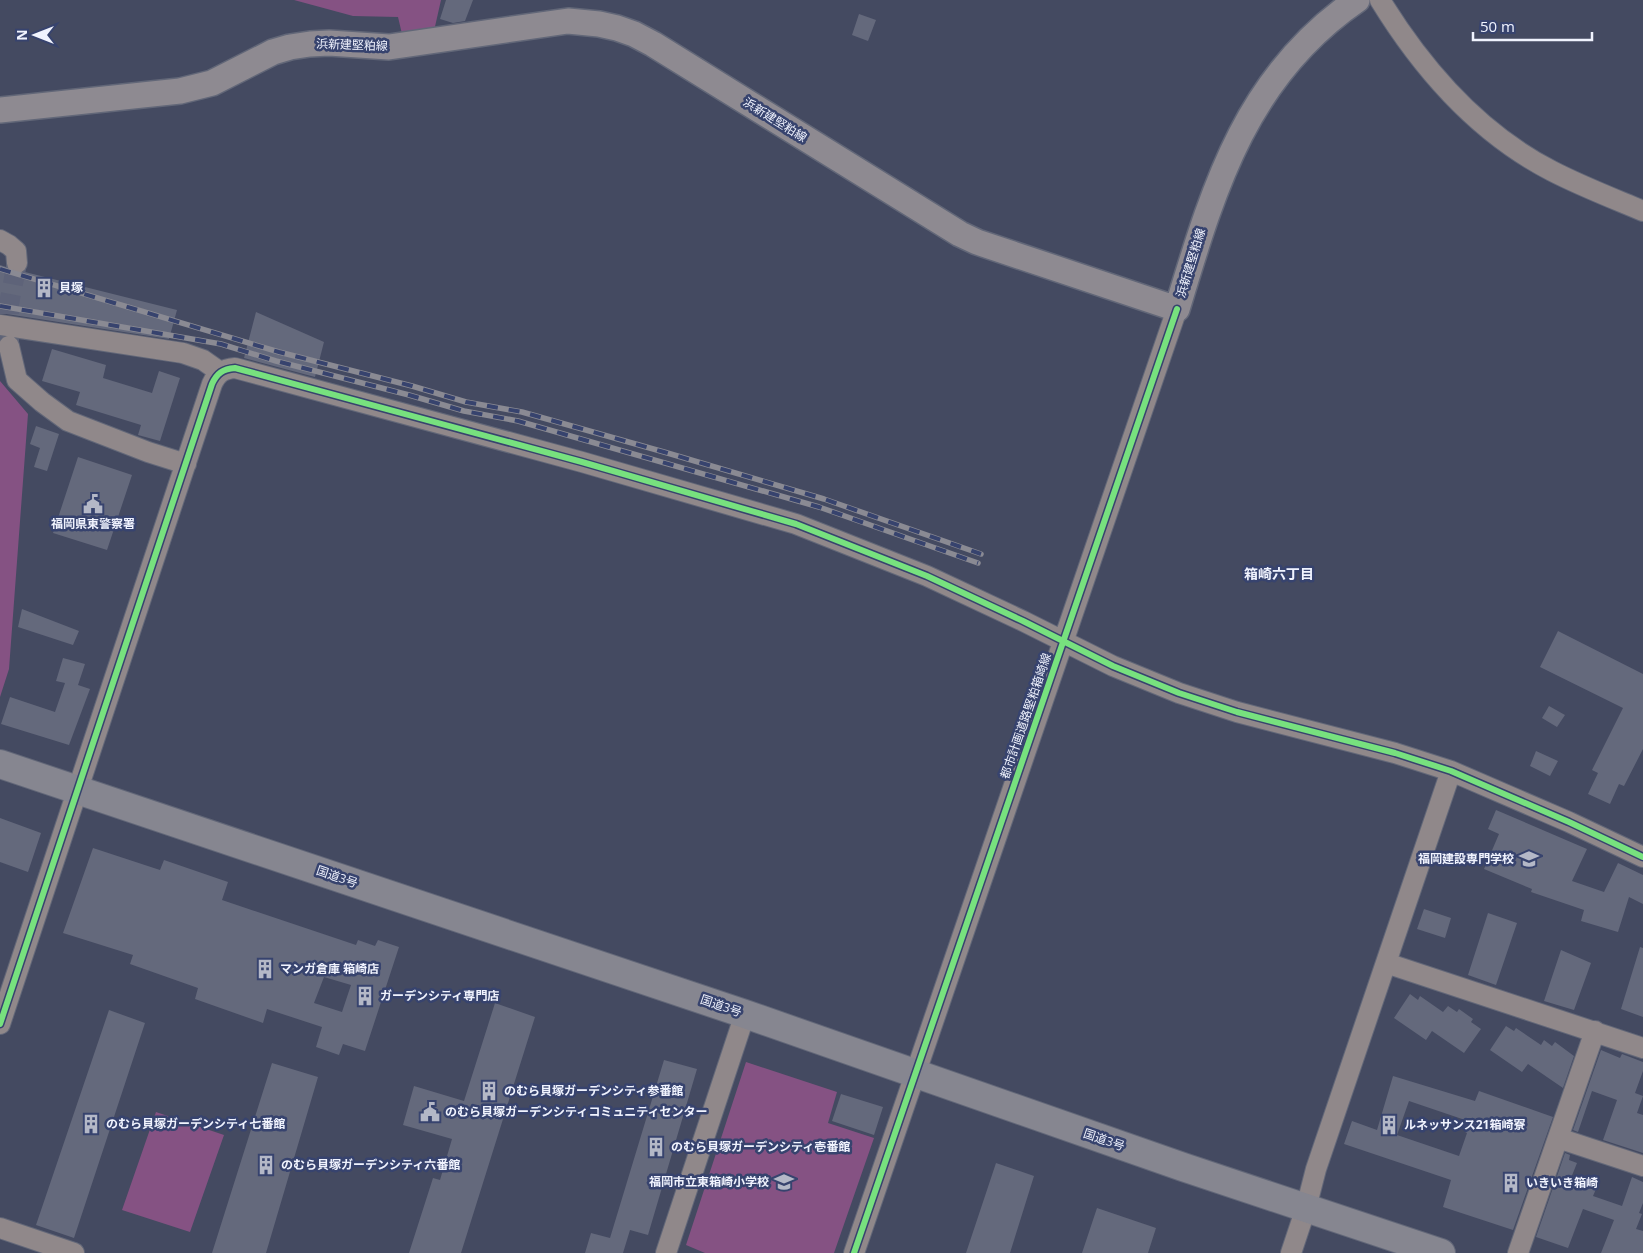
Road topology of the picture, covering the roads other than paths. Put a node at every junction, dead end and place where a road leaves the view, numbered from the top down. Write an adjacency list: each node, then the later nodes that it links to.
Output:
1 (1357, 0): 7 (main road, 浜新建堅粕線)
2 (1380, 0): 4 (street)
3 (0, 110): 7 (main road, 浜新建堅粕線)
4 (1643, 211)
5 (0, 240): 6 (street)
6 (17, 263)
7 (1176, 309): 12 (street, 都市計画道路堅粕箱崎線)
8 (0, 325): 10 (street)
9 (8, 346): 11 (street)
10 (220, 372): 11 (street); 12 (street)
11 (186, 464): 15 (street)
12 (1064, 641): 14 (street); 22 (street, 都市計画道路堅粕箱崎線)
13 (0, 764): 15 (highway, 国道3号)
14 (1451, 771): 16 (street); 17 (street)
15 (79, 790): 18 (highway, 国道3号); 19 (street)
16 (1643, 857)
17 (1386, 963): 20 (street); 25 (street)
18 (745, 1014): 22 (highway, 国道3号); 28 (street)
19 (0, 1024)
20 (1595, 1031): 21 (street); 23 (street)
21 (1643, 1048)
22 (916, 1074): 25 (highway, 国道3号); 29 (street, 都市計画道路堅粕箱崎線)
23 (1558, 1138): 24 (street); 32 (street)
24 (1643, 1166)
25 (1306, 1208): 30 (street); 31 (highway, 国道3号)
26 (0, 1228): 27 (street)
27 (74, 1253)
28 (666, 1253)
29 (854, 1253)
30 (1291, 1253)
31 (1441, 1253)
32 (1518, 1253)

